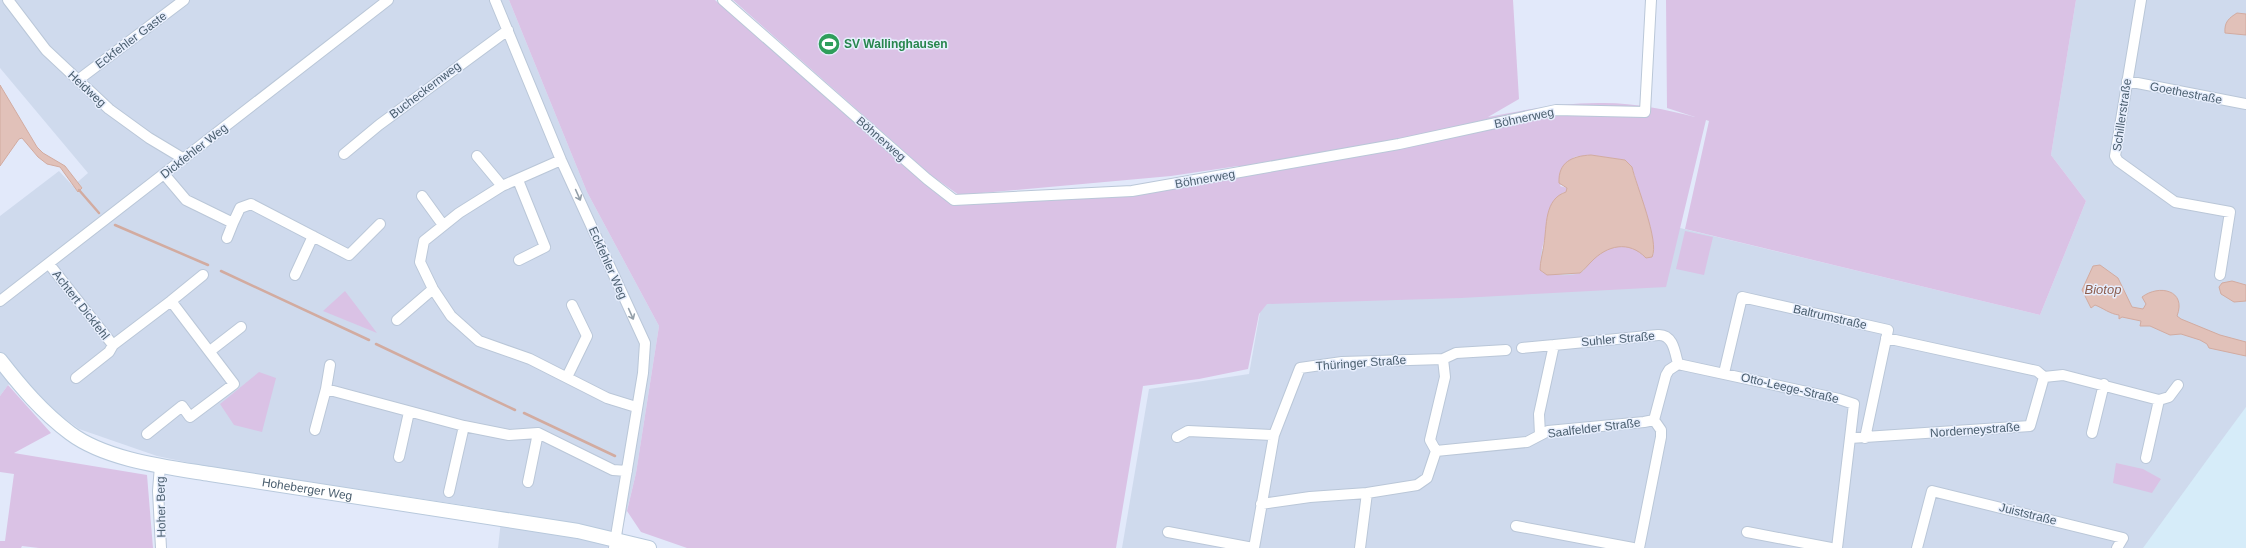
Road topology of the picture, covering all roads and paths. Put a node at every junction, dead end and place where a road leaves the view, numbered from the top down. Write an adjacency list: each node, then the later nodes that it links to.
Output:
1 (8, 0): 9 (street, Heidweg)
2 (184, 0): 9 (street, Eckfehler Gaste)
3 (388, 0): 14 (street, Dickfehler Weg)
4 (495, 0): 8 (street, Eckfehler Weg)
5 (723, 0): 6 (street, Böhnerweg)
6 (1651, 0)
7 (2141, 0): 10 (street, Schillerstraße)
8 (508, 30): 12 (street, Bucheckernweg); 15 (street, Eckfehler Weg)
9 (78, 80): 14 (street, Heidweg)
10 (2127, 81): 11 (street, Goethestraße); 29 (street, Schillerstraße)
11 (2246, 104)
12 (344, 154)
13 (477, 156): 18 (street)
14 (184, 159): 16 (street, Dickfehler Weg)
15 (562, 160): 17 (street); 55 (street, Eckfehler Weg, one-way to 55)
16 (164, 174): 20 (street); 26 (street, Dickfehler Weg)
17 (518, 180): 18 (street); 25 (street)
18 (502, 186): 22 (street)
19 (422, 196): 22 (street)
20 (233, 223): 23 (street); 24 (street)
21 (380, 224): 23 (street)
22 (443, 225): 30 (street)
23 (313, 236): 28 (street)
24 (227, 238)
25 (519, 260)
26 (49, 264): 32 (street, Dickfehler Weg); 37 (street, Achtert Dickfehl)
27 (203, 275): 31 (street, Achtert Dickfehl)
28 (295, 275)
29 (2220, 275)
30 (433, 290): 34 (street); 47 (street)
31 (171, 301): 37 (street, Achtert Dickfehl); 41 (street)
32 (0, 302)
33 (572, 305): 47 (street)
34 (397, 320)
35 (241, 327): 41 (street)
36 (1886, 338): 46 (street, Baltrumstraße); 48 (street); 56 (street)
37 (113, 345): 49 (street, Achtert Dickfehl)
38 (1554, 345): 39 (street); 44 (street, Suhler Straße); 65 (street)
39 (1522, 348)
40 (1506, 350): 42 (street, Thüringer Straße)
41 (210, 351): 63 (street)
42 (1443, 359): 64 (street, Thüringer Straße); 69 (street)
43 (0, 360): 72 (street, Hoheberger Weg)
44 (1678, 364): 46 (street, Otto-Leege-Straße); 58 (street)
45 (330, 365): 52 (street)
46 (1724, 373): 54 (street, Otto-Leege-Straße)
47 (566, 377): 55 (street)
48 (2044, 377): 50 (street); 68 (street, Norderneystraße)
49 (76, 378)
50 (2104, 384): 53 (street); 62 (street)
51 (2178, 385): 53 (street)
52 (326, 389): 57 (street); 60 (street)
53 (2160, 400): 71 (street)
54 (1854, 404): 56 (street); 67 (street, Otto-Leege-Straße)
55 (636, 407): 73 (street, Eckfehler Weg)
56 (1870, 407): 68 (street)
57 (409, 412): 59 (street); 70 (street)
58 (1654, 420): 65 (street, Saalfelder Straße); 87 (street)
59 (464, 426): 61 (street); 75 (street)
60 (315, 430)
61 (538, 433): 73 (street); 74 (street)
62 (2092, 433)
63 (147, 434)
64 (1274, 434): 66 (street); 77 (street, Thüringer Straße)
65 (1540, 435): 69 (street, Saalfelder Straße)
66 (1177, 437)
67 (1850, 438): 68 (street, Norderneystraße); 89 (street, Otto-Leege-Straße)
68 (1865, 438)
69 (1436, 451): 76 (street)
70 (398, 457)
71 (2146, 458)
72 (160, 466): 81 (street, Hoheberger Weg); 82 (street, Hoher Berg)
73 (626, 471): 81 (street, Eckfehler Weg)
74 (528, 482)
75 (449, 492)
76 (1367, 493): 77 (street); 85 (street)
77 (1261, 504): 84 (street, Thüringer Straße)
78 (1516, 526): 86 (street)
79 (1168, 532): 84 (street)
80 (1747, 532): 88 (street)
81 (615, 543): 83 (street, Hoheberger Weg)
82 (162, 548)
83 (649, 548)
84 (1254, 548)
85 (1360, 548)
86 (1633, 548)
87 (1639, 548)
88 (1831, 548)
89 (1837, 548)
90 (1917, 548): 91 (street, Juiststraße)
91 (2117, 548)

